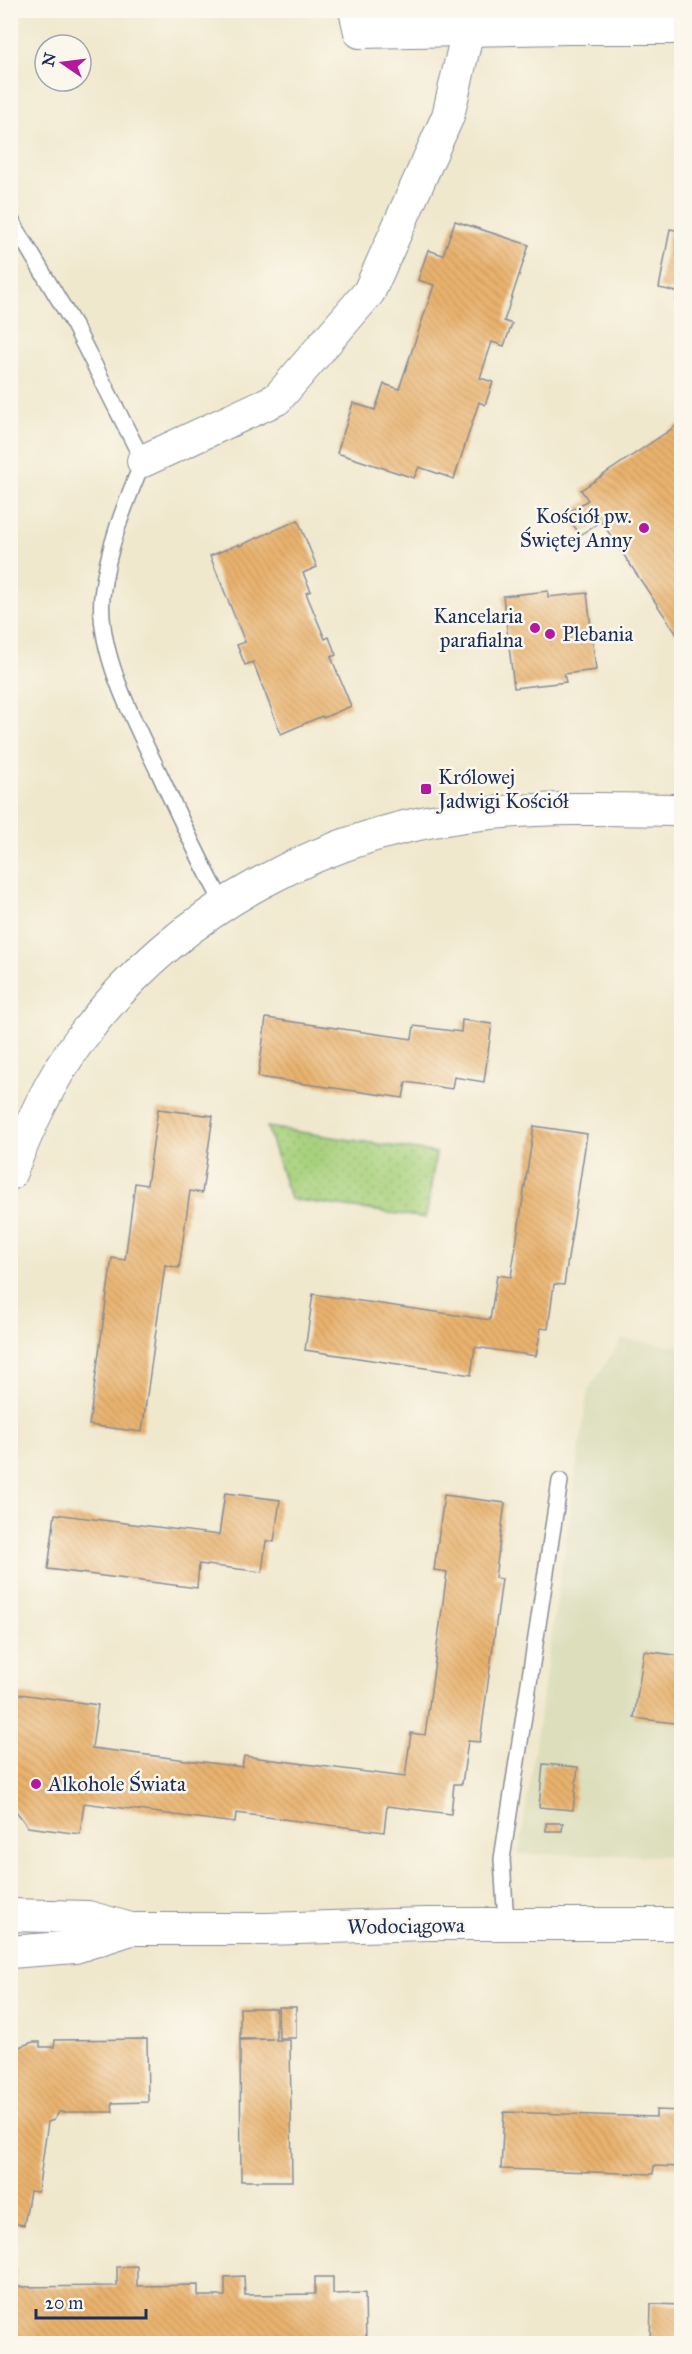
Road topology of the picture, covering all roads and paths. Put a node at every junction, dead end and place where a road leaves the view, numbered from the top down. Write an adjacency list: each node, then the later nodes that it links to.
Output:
1 (355, 10): 4 (street)
2 (567, 19): 3 (street); 4 (street)
3 (681, 28)
4 (468, 30): 6 (street)
5 (10, 218): 6 (lane)
6 (143, 461): 8 (lane)
7 (681, 810): 8 (street)
8 (224, 905): 9 (street)
9 (10, 1174)
10 (560, 1481): 12 (lane)
11 (10, 1915): 14 (street, Wodociągowa)
12 (506, 1924): 13 (street, Wodociągowa); 14 (street, Wodociągowa)
13 (681, 1924)
14 (131, 1929): 15 (street, Wodociągowa)
15 (10, 1952)

